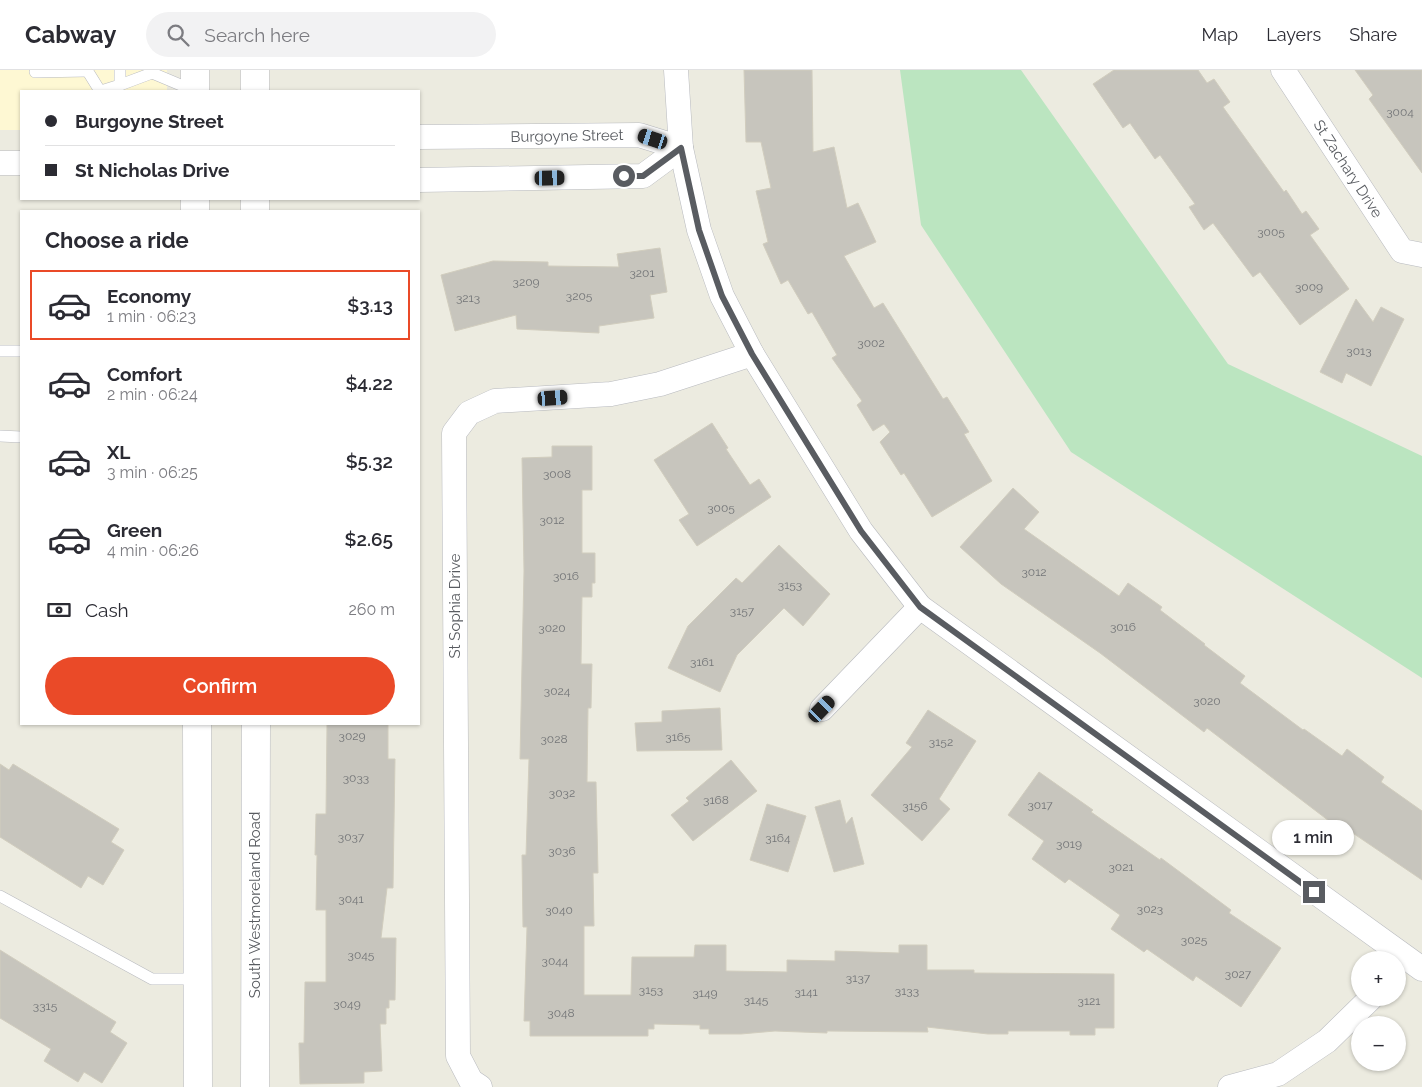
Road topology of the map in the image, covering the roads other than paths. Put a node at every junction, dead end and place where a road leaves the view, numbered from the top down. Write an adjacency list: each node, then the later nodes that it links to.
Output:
1 (87, 70): 7 (lane); 10 (lane)
2 (120, 70): 9 (lane)
3 (195, 70): 13 (main road)
4 (255, 70): 14 (main road)
5 (676, 70): 16 (street)
6 (1283, 70): 20 (street, St Zachary Drive)
7 (35, 72)
8 (152, 72): 9 (lane); 12 (lane)
9 (120, 85): 11 (lane)
10 (99, 90)
11 (103, 90)
12 (193, 90)
13 (195, 90)
14 (255, 90)
15 (420, 137): 16 (street, Burgoyne Street)
16 (681, 148): 19 (street); 23 (street)
17 (0, 163): 18 (street)
18 (20, 163)
19 (420, 180)
20 (1422, 255)
21 (0, 351): 22 (lane)
22 (20, 351)
23 (752, 354): 26 (street); 36 (street, St Sophia Drive)
24 (0, 436): 25 (lane)
25 (20, 437)
26 (920, 607): 27 (street); 31 (street)
27 (822, 709)
28 (197, 725): 32 (main road)
29 (256, 725): 35 (main road, South Westmoreland Road)
30 (0, 896): 32 (lane)
31 (1410, 967)
32 (197, 978): 34 (main road)
33 (1363, 1006): 37 (street)
34 (198, 1087)
35 (255, 1087)
36 (480, 1087)
37 (1230, 1087)

